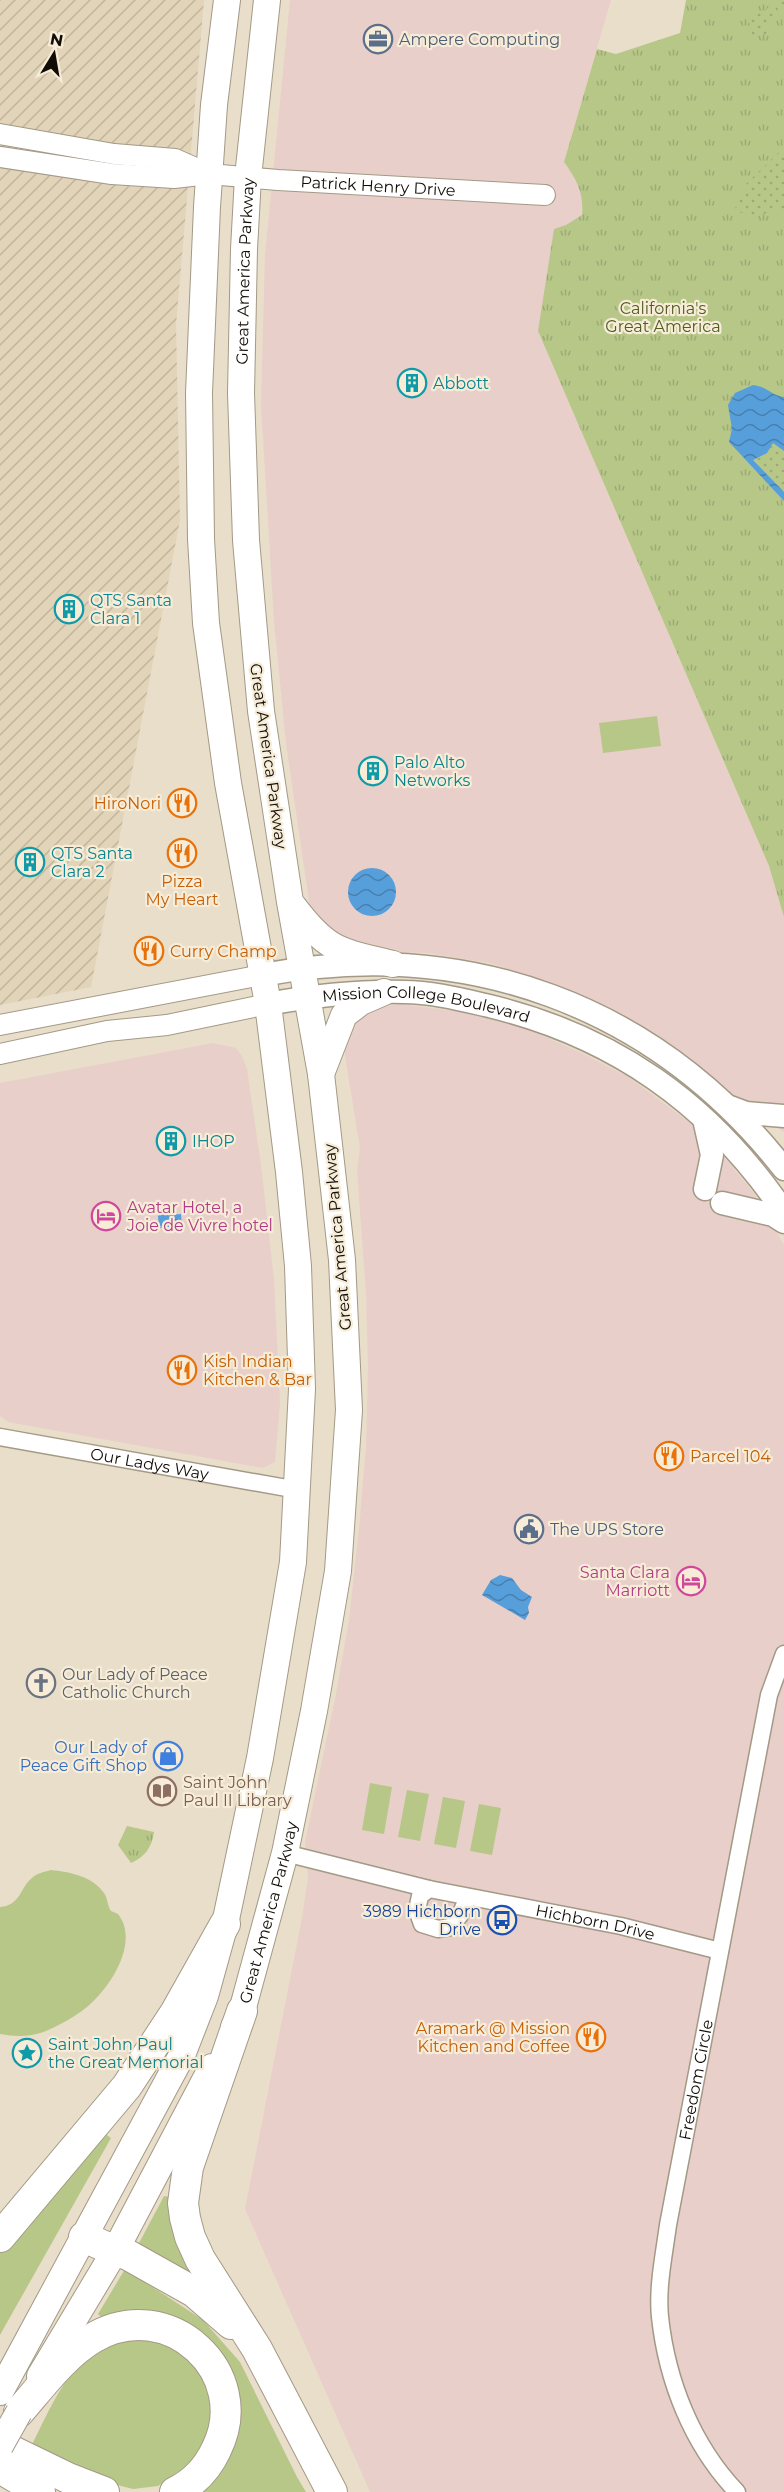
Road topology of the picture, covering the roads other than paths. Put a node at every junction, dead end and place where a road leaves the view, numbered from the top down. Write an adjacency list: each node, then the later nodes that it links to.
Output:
1 (227, 0): 5 (main road)
2 (267, 0): 6 (main road, Great America Parkway)
3 (0, 134): 5 (street, Patrick Henry Drive)
4 (0, 157): 5 (street, Patrick Henry Drive)
5 (209, 174): 6 (street, Patrick Henry Drive); 11 (main road)
6 (248, 177): 7 (street, Patrick Henry Drive); 8 (main road, Great America Parkway)
7 (545, 195)
8 (290, 902): 9 (main road); 10 (main road, Great America Parkway)
9 (393, 964): 10 (main road, Mission College Boulevard); 18 (main road, Mission College Boulevard)
10 (303, 967): 11 (main road, Mission College Boulevard); 13 (main road, Great America Parkway)
11 (262, 975): 14 (main road); 15 (street, Mission College Boulevard)
12 (384, 992): 13 (main road, Mission College Boulevard); 17 (main road); 20 (main road, Mission College Boulevard)
13 (308, 996): 14 (main road, Mission College Boulevard); 17 (main road, Great America Parkway)
14 (268, 1004): 16 (street, Mission College Boulevard); 25 (main road)
15 (0, 1024)
16 (0, 1054)
17 (321, 1074): 27 (main road, Great America Parkway)
18 (730, 1107): 19 (main road); 21 (main road, Mission College Boulevard)
19 (784, 1116)
20 (704, 1118): 22 (main road, Mission College Boulevard); 23 (main road)
21 (784, 1169)
22 (784, 1212)
23 (784, 1222)
24 (0, 1437): 25 (street, Our Ladys Way)
25 (297, 1490): 30 (main road)
26 (784, 1654): 31 (street, Freedom Circle)
27 (285, 1853): 28 (street, Hichborn Drive); 32 (main road, Great America Parkway)
28 (429, 1889): 29 (street, Hichborn Drive); 29 (street)
29 (468, 1897): 31 (street, Hichborn Drive)
30 (225, 1924): 33 (highway); 34 (main road)
31 (720, 1951): 44 (street, Freedom Circle)
32 (242, 2011): 35 (main road, Great America Parkway); 36 (highway)
33 (0, 2237)
34 (84, 2237): 35 (highway); 37 (main road)
35 (115, 2251): 36 (highway); 37 (main road, Great America Parkway)
36 (257, 2349): 43 (highway)
37 (9, 2402): 38 (main road, bridge); 42 (highway)
38 (0, 2445): 41 (highway)
39 (0, 2468): 40 (highway)
40 (40, 2492)
41 (104, 2492)
42 (176, 2492)
43 (332, 2492)
44 (736, 2492)

